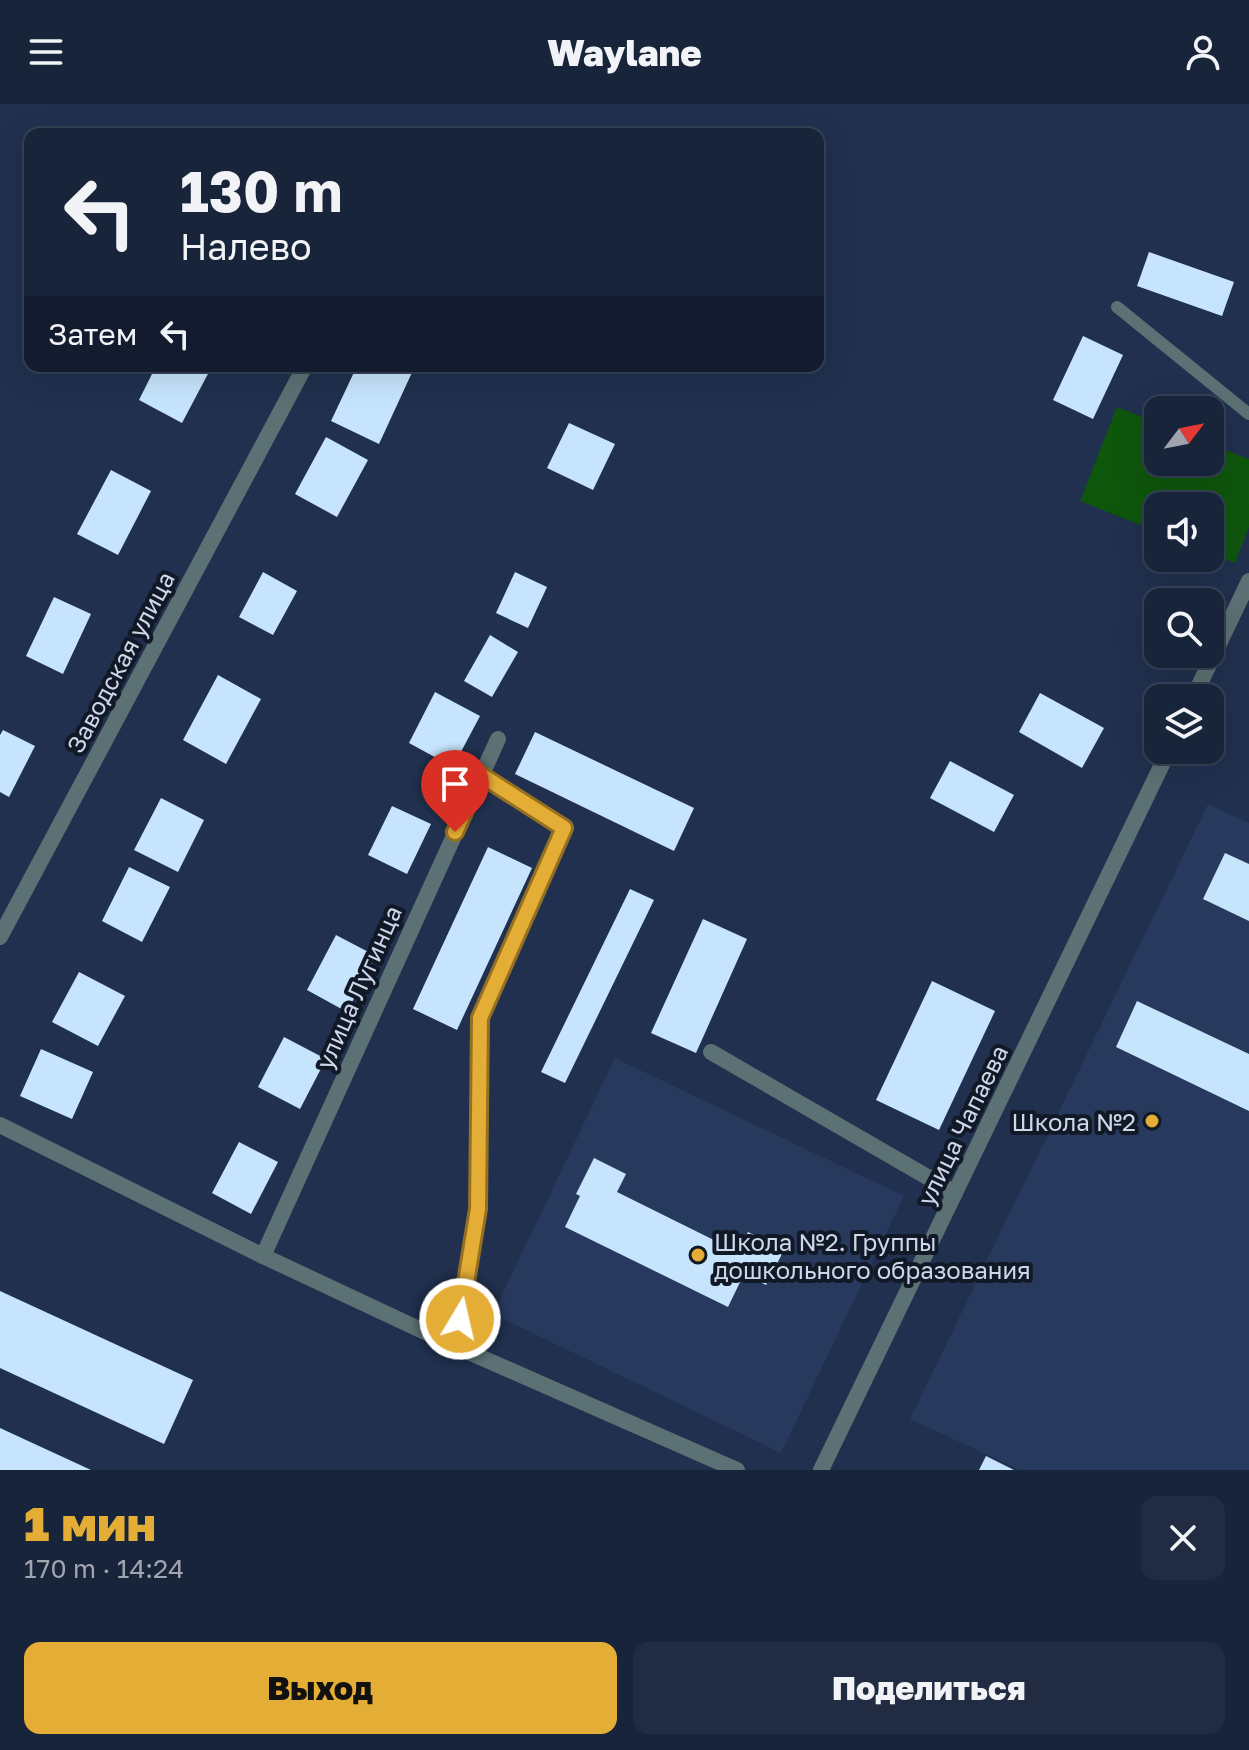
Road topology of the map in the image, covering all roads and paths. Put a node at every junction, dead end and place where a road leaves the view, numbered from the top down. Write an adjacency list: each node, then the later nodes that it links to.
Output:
1 (1117, 307): 3 (lane)
2 (302, 372): 9 (street, Заводская улица)
3 (1249, 414)
4 (1249, 581): 5 (street)
5 (1200, 684)
6 (498, 739): 8 (street, улица Лугинца)
7 (1162, 764): 12 (street, улица Чапаева)
8 (481, 775): 13 (street, улица Лугинца); 14 (street)
9 (0, 937)
10 (711, 1052): 12 (street)
11 (0, 1125): 13 (street)
12 (955, 1193): 16 (street, улица Чапаева)
13 (263, 1256): 14 (street)
14 (455, 1346): 15 (street)
15 (737, 1470)
16 (821, 1470)

